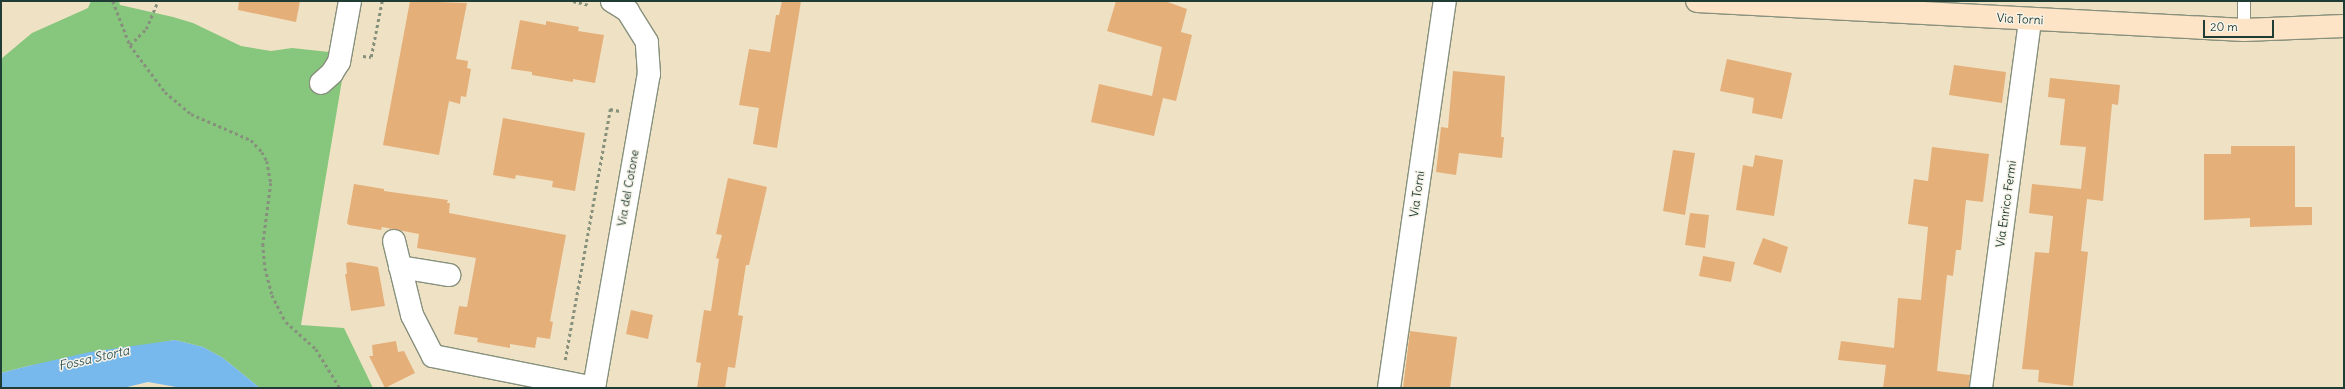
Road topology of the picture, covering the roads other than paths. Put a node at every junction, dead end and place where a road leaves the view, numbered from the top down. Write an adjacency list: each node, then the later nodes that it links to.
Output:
1 (350, 1): 9 (street)
2 (612, 1): 13 (street, Via del Cotone)
3 (1445, 1): 14 (street, Via Torni)
4 (1697, 1): 6 (main road, Via Torni)
5 (2244, 1): 8 (lane)
6 (2030, 20): 8 (main road, Via Torni); 15 (street, Via Enrico Fermi)
7 (2344, 26): 8 (main road, Via Torni)
8 (2244, 30)
9 (321, 83)
10 (394, 241): 11 (street)
11 (400, 267): 12 (street); 13 (street)
12 (449, 275)
13 (594, 388)
14 (1389, 388)
15 (1981, 388)

